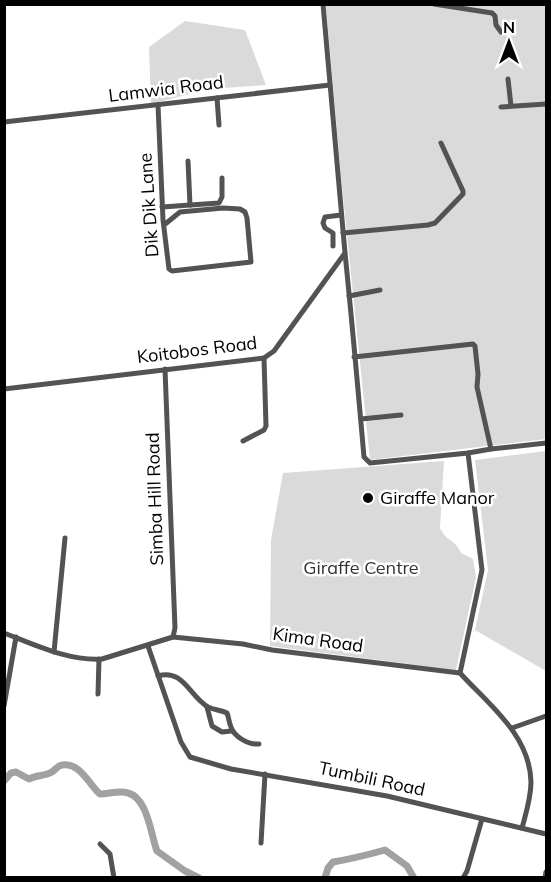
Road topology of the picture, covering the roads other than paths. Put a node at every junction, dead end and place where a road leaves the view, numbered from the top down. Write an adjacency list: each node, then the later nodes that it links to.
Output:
1 (323, 4): 5 (street)
2 (434, 4): 3 (street)
3 (501, 32)
4 (508, 78): 9 (street)
5 (330, 85): 6 (street, Lamwia Road); 18 (street)
6 (216, 98): 8 (street, Lamwia Road); 12 (street)
7 (546, 104): 9 (street)
8 (158, 105): 11 (street, Lamwia Road); 17 (street, Dik Dik Lane)
9 (511, 106): 10 (street)
10 (501, 107)
11 (4, 122)
12 (219, 125)
13 (441, 143): 20 (street)
14 (188, 161): 16 (street)
15 (222, 178): 16 (street)
16 (190, 205): 17 (street)
17 (162, 207): 19 (street, Dik Dik Lane)
18 (341, 215): 20 (street); 21 (street)
19 (164, 225): 19 (street, Dik Dik Lane)
20 (343, 233): 22 (street)
21 (333, 246)
22 (345, 253): 24 (street); 26 (street, Koitobos Road)
23 (380, 290): 24 (street)
24 (349, 296): 25 (street)
25 (354, 357): 30 (street); 33 (street)
26 (264, 358): 27 (street, Koitobos Road); 31 (street)
27 (165, 369): 28 (street, Koitobos Road); 38 (street, Simba Hill Road)
28 (4, 389)
29 (401, 415): 30 (street)
30 (361, 419): 34 (street)
31 (243, 441)
32 (546, 444): 33 (street)
33 (491, 449): 34 (street)
34 (468, 453): 42 (street)
35 (65, 538): 40 (street)
36 (4, 633): 37 (street)
37 (16, 637): 40 (street); 45 (street)
38 (173, 637): 39 (street); 42 (street, Kima Road)
39 (148, 646): 41 (street); 43 (street)
40 (54, 652): 41 (street)
41 (99, 659): 44 (street)
42 (460, 673): 48 (street)
43 (158, 676): 46 (street); 51 (street, Tumbili Road)
44 (98, 694)
45 (4, 706)
46 (207, 706): 49 (street); 49 (street)
47 (546, 716): 48 (street)
48 (512, 728): 53 (street)
49 (231, 730): 50 (street)
50 (259, 744)
51 (265, 774): 52 (street, Tumbili Road); 55 (street)
52 (482, 819): 53 (street, Tumbili Road); 59 (street)
53 (522, 828): 54 (street, Tumbili Road)
54 (546, 834)
55 (261, 843)
56 (100, 844): 58 (street)
57 (546, 872): 60 (street)
58 (114, 878)
59 (463, 878)
60 (545, 878)

